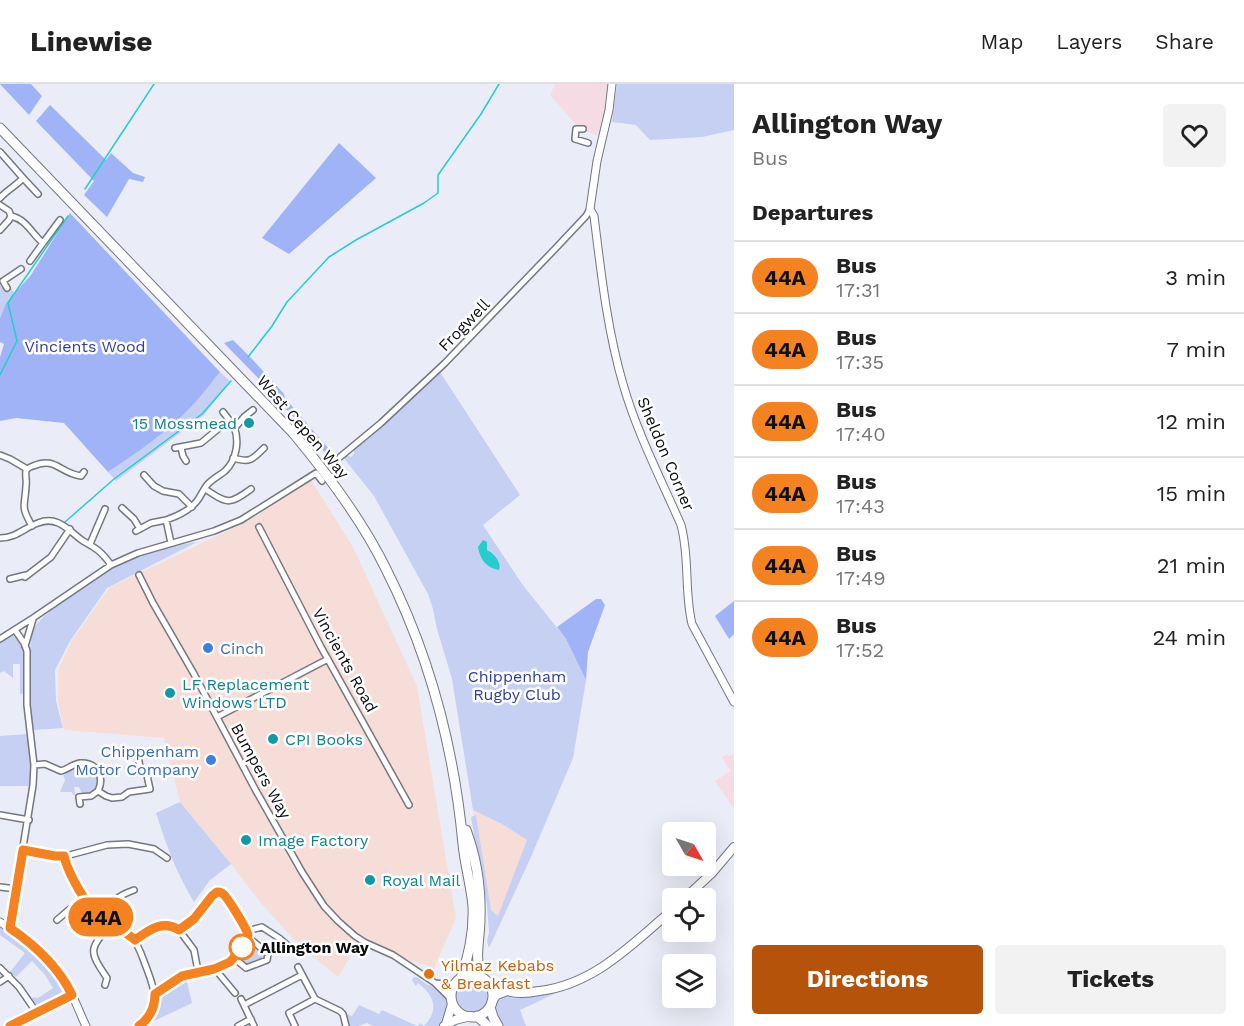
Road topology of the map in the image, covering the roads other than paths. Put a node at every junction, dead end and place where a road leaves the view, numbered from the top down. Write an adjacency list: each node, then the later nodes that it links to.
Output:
1 (612, 84): 10 (street)
2 (0, 128): 65 (highway, West Cepen Way)
3 (583, 129): 4 (street)
4 (588, 142)
5 (0, 152): 6 (street)
6 (23, 178): 7 (street); 8 (street)
7 (38, 194)
8 (0, 198)
9 (0, 205): 11 (street)
10 (590, 209): 23 (street, Frogwell); 54 (street, Sheldon Corner)
11 (11, 216): 13 (street); 14 (street)
12 (60, 220): 14 (street)
13 (0, 230)
14 (43, 243): 15 (street)
15 (30, 261)
16 (21, 268): 17 (street)
17 (1, 281): 18 (street)
18 (7, 288)
19 (253, 410): 22 (street)
20 (224, 412): 21 (street)
21 (229, 420): 22 (street); 29 (street)
22 (234, 429): 28 (street)
23 (347, 450): 26 (street); 27 (street, Frogwell)
24 (0, 455): 30 (street)
25 (266, 456): 28 (street)
26 (353, 456)
27 (340, 457)
28 (233, 458): 34 (street)
29 (186, 461)
30 (27, 470): 31 (street); 40 (street)
31 (83, 476)
32 (148, 478): 36 (street)
33 (322, 481): 44 (street)
34 (205, 489): 35 (street); 36 (street)
35 (247, 489)
36 (192, 507): 39 (street)
37 (125, 508): 39 (street)
38 (105, 509): 45 (street)
39 (166, 520): 44 (street)
40 (32, 526): 42 (street); 43 (street)
41 (259, 527): 53 (street, Vincients Road)
42 (70, 529): 45 (street); 48 (street)
43 (0, 538)
44 (171, 543): 46 (street)
45 (90, 544): 46 (street)
46 (111, 565): 49 (street)
47 (139, 574): 55 (street, Bumpers Way)
48 (10, 579)
49 (33, 618): 50 (street); 52 (street)
50 (15, 630): 51 (street); 52 (street)
51 (0, 639)
52 (25, 646): 57 (street)
53 (328, 659): 55 (street, Bumpers Way); 62 (street, Vincients Road)
54 (734, 702)
55 (217, 717): 95 (street, Bumpers Way)
56 (138, 756): 58 (street)
57 (34, 765): 60 (street); 64 (street)
58 (140, 767): 59 (street); 60 (street)
59 (132, 769)
60 (98, 790): 61 (street)
61 (79, 797)
62 (409, 806)
63 (0, 815): 64 (street)
64 (29, 820): 67 (street)
65 (461, 820): 92 (highway, West Cepen Way); 93 (highway, West Cepen Way)
66 (734, 847): 71 (main road)
67 (23, 850): 68 (street); 72 (street)
68 (64, 856): 69 (street); 74 (street)
69 (167, 858)
70 (0, 887): 72 (street)
71 (696, 888)
72 (16, 890): 80 (street)
73 (134, 890): 75 (street)
74 (84, 897): 75 (street); 77 (street)
75 (100, 916): 79 (street)
76 (662, 918): 99 (main road)
77 (57, 920)
78 (0, 922): 80 (street)
79 (112, 924): 83 (street); 97 (street)
80 (10, 928): 102 (street)
81 (179, 930): 82 (street); 83 (street); 89 (street)
82 (247, 934): 84 (street); 85 (street); 85 (street)
83 (135, 940): 101 (street)
84 (293, 950)
85 (234, 958): 88 (street)
86 (298, 967): 90 (street)
87 (0, 968): 91 (street)
88 (214, 969): 89 (street); 100 (street)
89 (198, 971): 101 (street)
90 (302, 975): 104 (street); 107 (street)
91 (9, 976): 94 (street); 108 (street)
92 (461, 978): 93 (highway); 98 (highway)
93 (481, 978): 96 (highway)
94 (0, 982)
95 (435, 983): 98 (street, Bumpers Way); 105 (street, Bumpers Way)
96 (489, 984): 99 (main road); 106 (highway)
97 (105, 985)
98 (453, 985): 105 (highway)
99 (507, 991): 106 (main road)
100 (235, 993)
101 (155, 994): 114 (street)
102 (72, 995): 108 (street); 113 (street)
103 (241, 999): 107 (street)
104 (315, 999): 117 (street); 118 (street)
105 (451, 1001): 109 (highway); 111 (main road)
106 (491, 1004): 109 (highway); 120 (highway)
107 (244, 1005): 110 (street)
108 (37, 1013): 112 (street)
109 (474, 1016): 111 (main road); 119 (highway)
110 (251, 1020): 115 (street); 116 (street)
111 (445, 1025)
112 (10, 1026)
113 (86, 1026)
114 (139, 1026)
115 (238, 1026)
116 (255, 1026)
117 (295, 1026)
118 (346, 1026)
119 (488, 1026)
120 (498, 1026)

